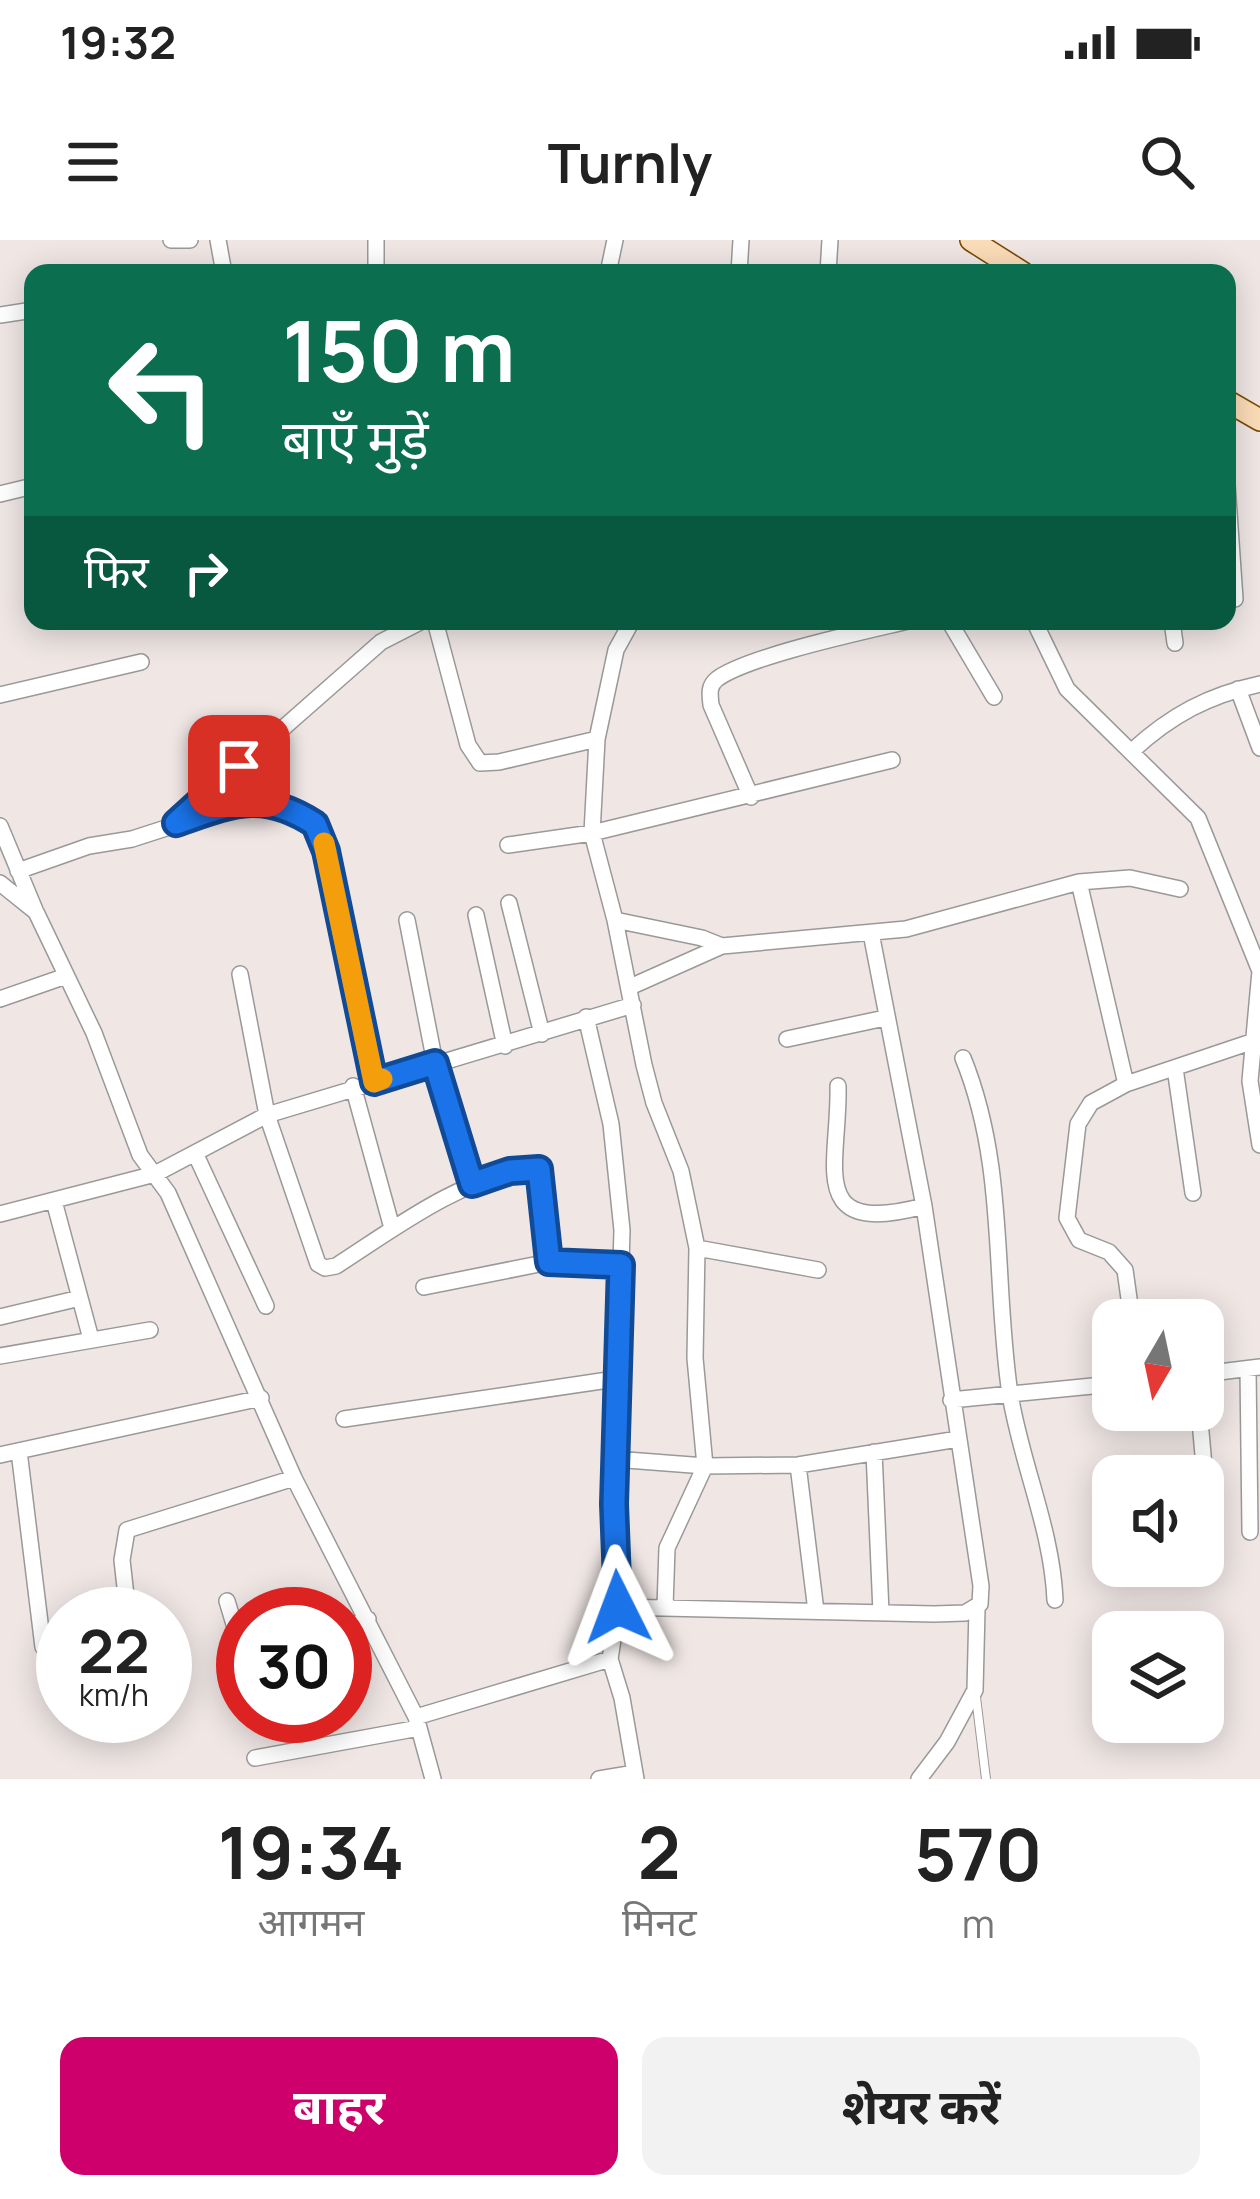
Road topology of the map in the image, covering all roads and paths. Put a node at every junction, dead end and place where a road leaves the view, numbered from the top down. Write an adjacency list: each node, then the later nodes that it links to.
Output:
1 (171, 240): 2 (street)
2 (190, 240)
3 (971, 240): 4 (main road)
4 (1010, 264)
5 (404, 630): 23 (street)
6 (437, 630): 18 (street)
7 (627, 630): 18 (street)
8 (876, 630): 22 (street)
9 (954, 630): 17 (street)
10 (1038, 630): 20 (street)
11 (1173, 630): 12 (street)
12 (1175, 644)
13 (141, 662): 16 (street)
14 (1260, 684): 15 (street)
15 (1238, 689): 19 (street); 20 (street)
16 (0, 694)
17 (994, 697)
18 (596, 739): 25 (street)
19 (1260, 748)
20 (1132, 751): 38 (street)
21 (892, 760): 22 (street)
22 (751, 797): 25 (street)
23 (176, 823): 27 (street); 53 (street)
24 (0, 826): 27 (street)
25 (592, 833): 26 (street); 35 (street)
26 (508, 845)
27 (18, 871): 32 (street)
28 (0, 883): 32 (street)
29 (1079, 883): 30 (street); 36 (street); 54 (street)
30 (1180, 889)
31 (509, 903): 46 (street)
32 (36, 912): 40 (street)
33 (476, 916): 49 (street)
34 (407, 920): 51 (street)
35 (615, 920): 37 (street); 41 (street)
36 (871, 933): 37 (street); 45 (street)
37 (722, 946): 41 (street)
38 (1260, 971): 48 (street)
39 (240, 974): 57 (street)
40 (66, 976): 42 (street); 60 (street)
41 (629, 986): 43 (street)
42 (0, 999)
43 (633, 1005): 44 (street); 67 (street)
44 (586, 1017): 46 (street); 69 (street)
45 (885, 1018): 47 (street); 64 (street)
46 (542, 1034): 49 (street)
47 (787, 1039)
48 (1252, 1042): 52 (street); 58 (street)
49 (505, 1046): 51 (street)
50 (963, 1058): 83 (street)
51 (435, 1063): 53 (street); 61 (street)
52 (1174, 1068): 54 (street); 62 (street)
53 (374, 1082): 55 (street)
54 (1126, 1084): 73 (street)
55 (353, 1086): 57 (street); 66 (street)
56 (838, 1086): 64 (street)
57 (268, 1115): 59 (street); 66 (street)
58 (1260, 1145)
59 (195, 1153): 60 (street); 74 (street)
60 (155, 1174): 63 (street); 84 (street)
61 (472, 1184): 66 (street); 68 (street)
62 (1193, 1193)
63 (54, 1201): 65 (street); 72 (street)
64 (924, 1206): 85 (street)
65 (0, 1214)
66 (392, 1228)
67 (697, 1248): 70 (street); 93 (street)
68 (549, 1262): 69 (street); 71 (street)
69 (621, 1265): 81 (street)
70 (818, 1270)
71 (424, 1287)
72 (80, 1298): 75 (street); 77 (street)
73 (1129, 1299)
74 (266, 1306)
75 (0, 1317)
76 (150, 1330): 77 (street)
77 (91, 1339): 78 (street)
78 (0, 1356)
79 (1254, 1368): 80 (street); 95 (street)
80 (1224, 1372)
81 (615, 1379): 86 (street); 91 (street)
82 (1092, 1386): 83 (street)
83 (1010, 1394): 85 (street); 99 (street)
84 (261, 1398): 88 (street); 94 (street)
85 (951, 1400): 87 (street)
86 (344, 1419)
87 (958, 1439): 89 (street); 102 (street)
88 (19, 1451): 90 (street); 98 (street)
89 (874, 1452): 92 (street); 104 (street)
90 (0, 1455)
91 (614, 1459): 93 (street); 100 (street)
92 (798, 1465): 93 (street); 103 (street)
93 (705, 1466): 101 (street)
94 (294, 1478): 96 (street); 97 (street)
95 (1250, 1532)
96 (125, 1587)
97 (351, 1587)
98 (36, 1590)
99 (1055, 1600)
100 (618, 1607): 101 (street); 106 (street)
101 (665, 1607): 103 (street)
102 (976, 1609): 104 (street); 107 (street)
103 (816, 1611): 104 (street)
104 (881, 1612)
105 (372, 1627): 108 (street)
106 (610, 1659): 108 (street); 110 (street)
107 (975, 1690): 113 (street); 114 (lane)
108 (418, 1722): 109 (street); 111 (street)
109 (255, 1758)
110 (636, 1776): 112 (street)
111 (433, 1779)
112 (599, 1779)
113 (919, 1779)
114 (986, 1779)

